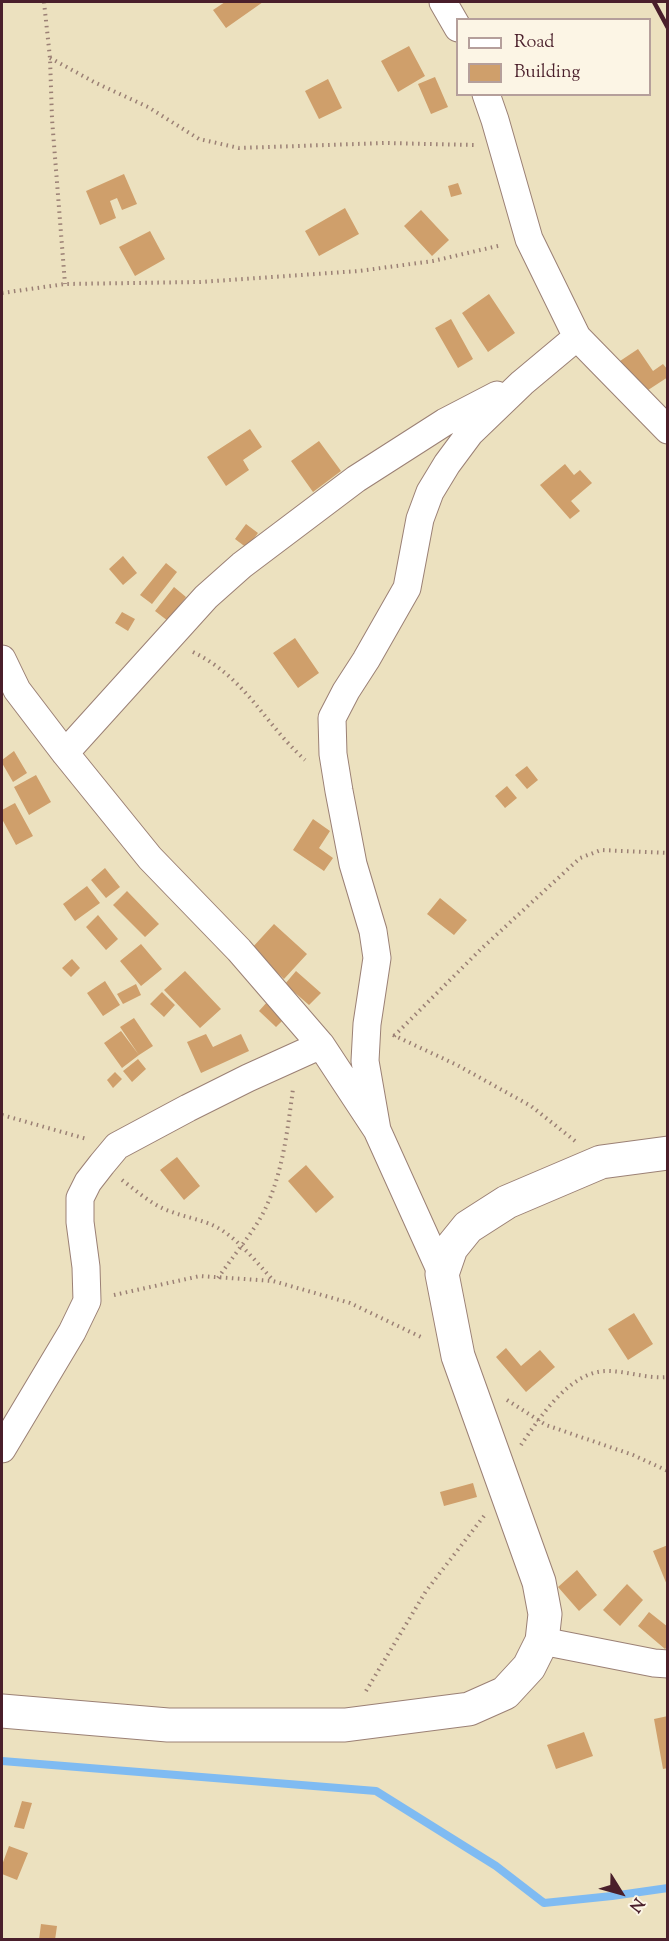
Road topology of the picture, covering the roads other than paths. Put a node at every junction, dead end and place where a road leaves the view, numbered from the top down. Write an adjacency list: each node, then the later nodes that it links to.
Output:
1 (443, 2): 2 (street)
2 (456, 25)
3 (487, 96): 4 (street)
4 (577, 337): 5 (street); 6 (street)
5 (522, 383): 8 (street); 10 (street)
6 (668, 430)
7 (2, 659): 8 (street)
8 (65, 753): 9 (street)
9 (310, 1050): 10 (street); 13 (street)
10 (377, 1130): 12 (street)
11 (668, 1153): 12 (street)
12 (442, 1274): 14 (street)
13 (2, 1449)
14 (542, 1641): 15 (street); 16 (street)
15 (668, 1664)
16 (2, 1711)

